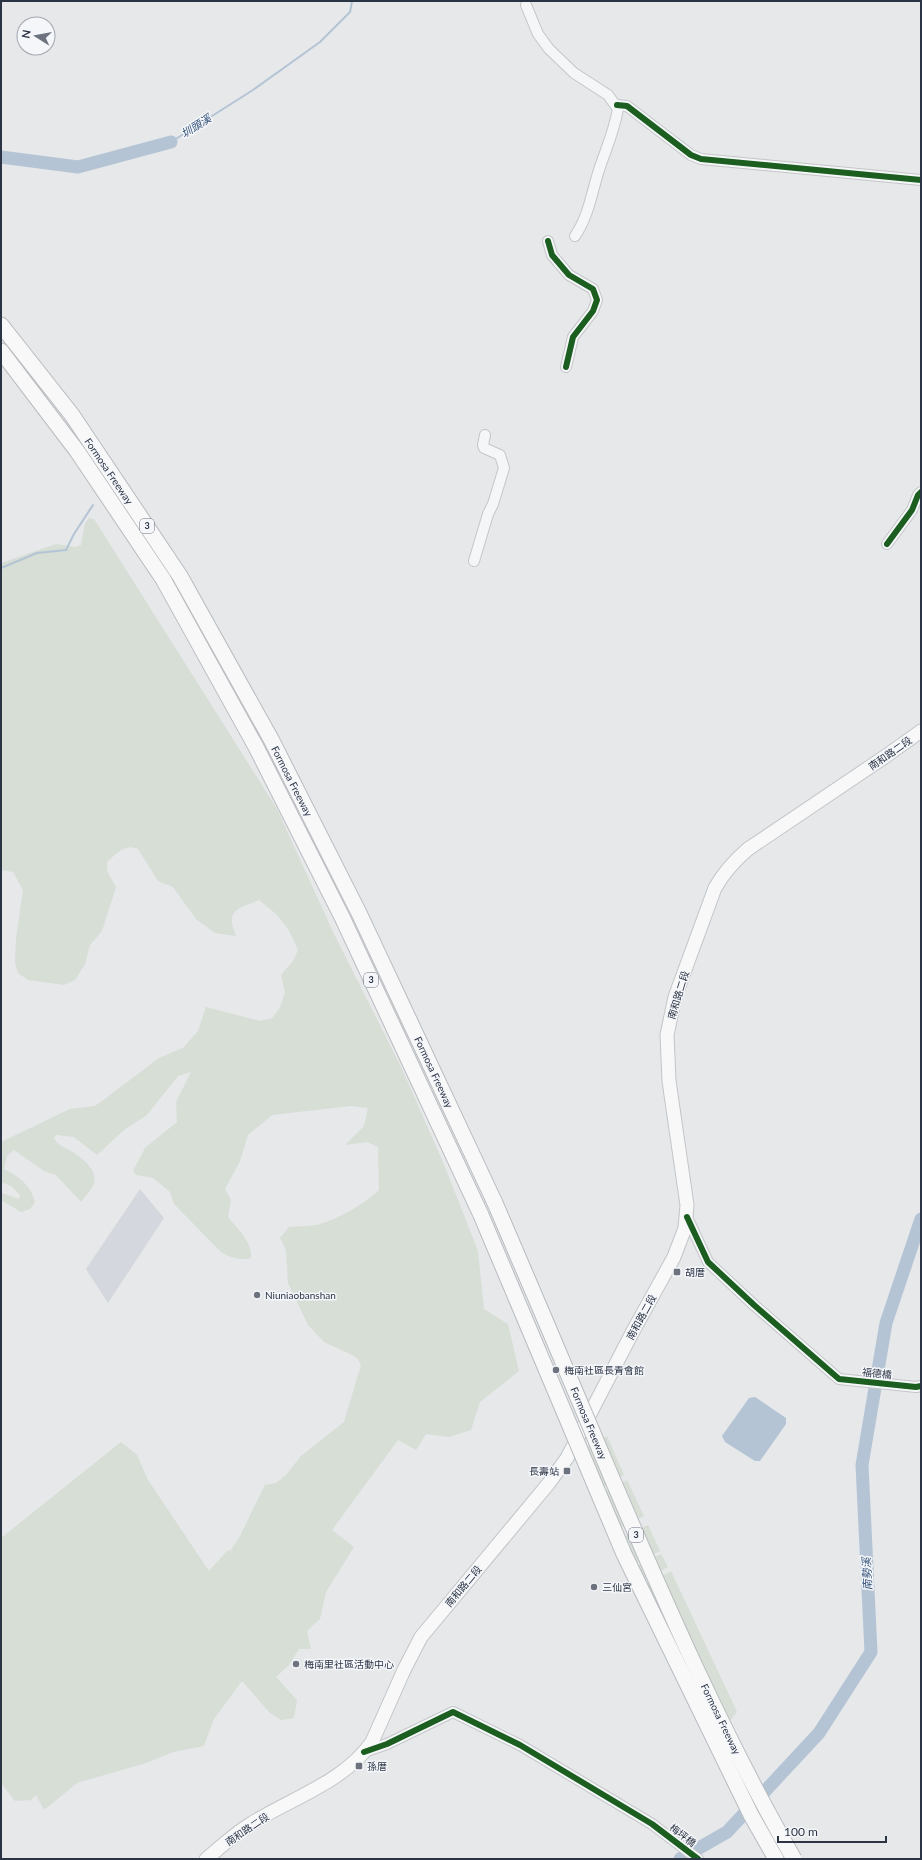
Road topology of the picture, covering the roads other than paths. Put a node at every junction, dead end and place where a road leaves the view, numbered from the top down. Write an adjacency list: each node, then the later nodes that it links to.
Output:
1 (526, 5): 2 (street)
2 (617, 105): 3 (street); 4 (street)
3 (921, 180)
4 (575, 236)
5 (548, 241): 8 (street)
6 (1, 325): 20 (highway, Formosa Freeway / 3, bridge)
7 (1, 351): 19 (highway, Formosa Freeway / 3, bridge)
8 (566, 367)
9 (485, 434): 12 (street)
10 (921, 492): 11 (street)
11 (887, 544)
12 (474, 561)
13 (921, 731): 14 (main road, 南和路二段)
14 (687, 1217): 15 (street, 福德橋); 16 (main road, 南和路二段)
15 (921, 1386)
16 (364, 1752): 17 (main road, 南和路二段); 18 (street, 梅坪橋)
17 (206, 1859)
18 (698, 1859)
19 (776, 1859)
20 (794, 1859)

